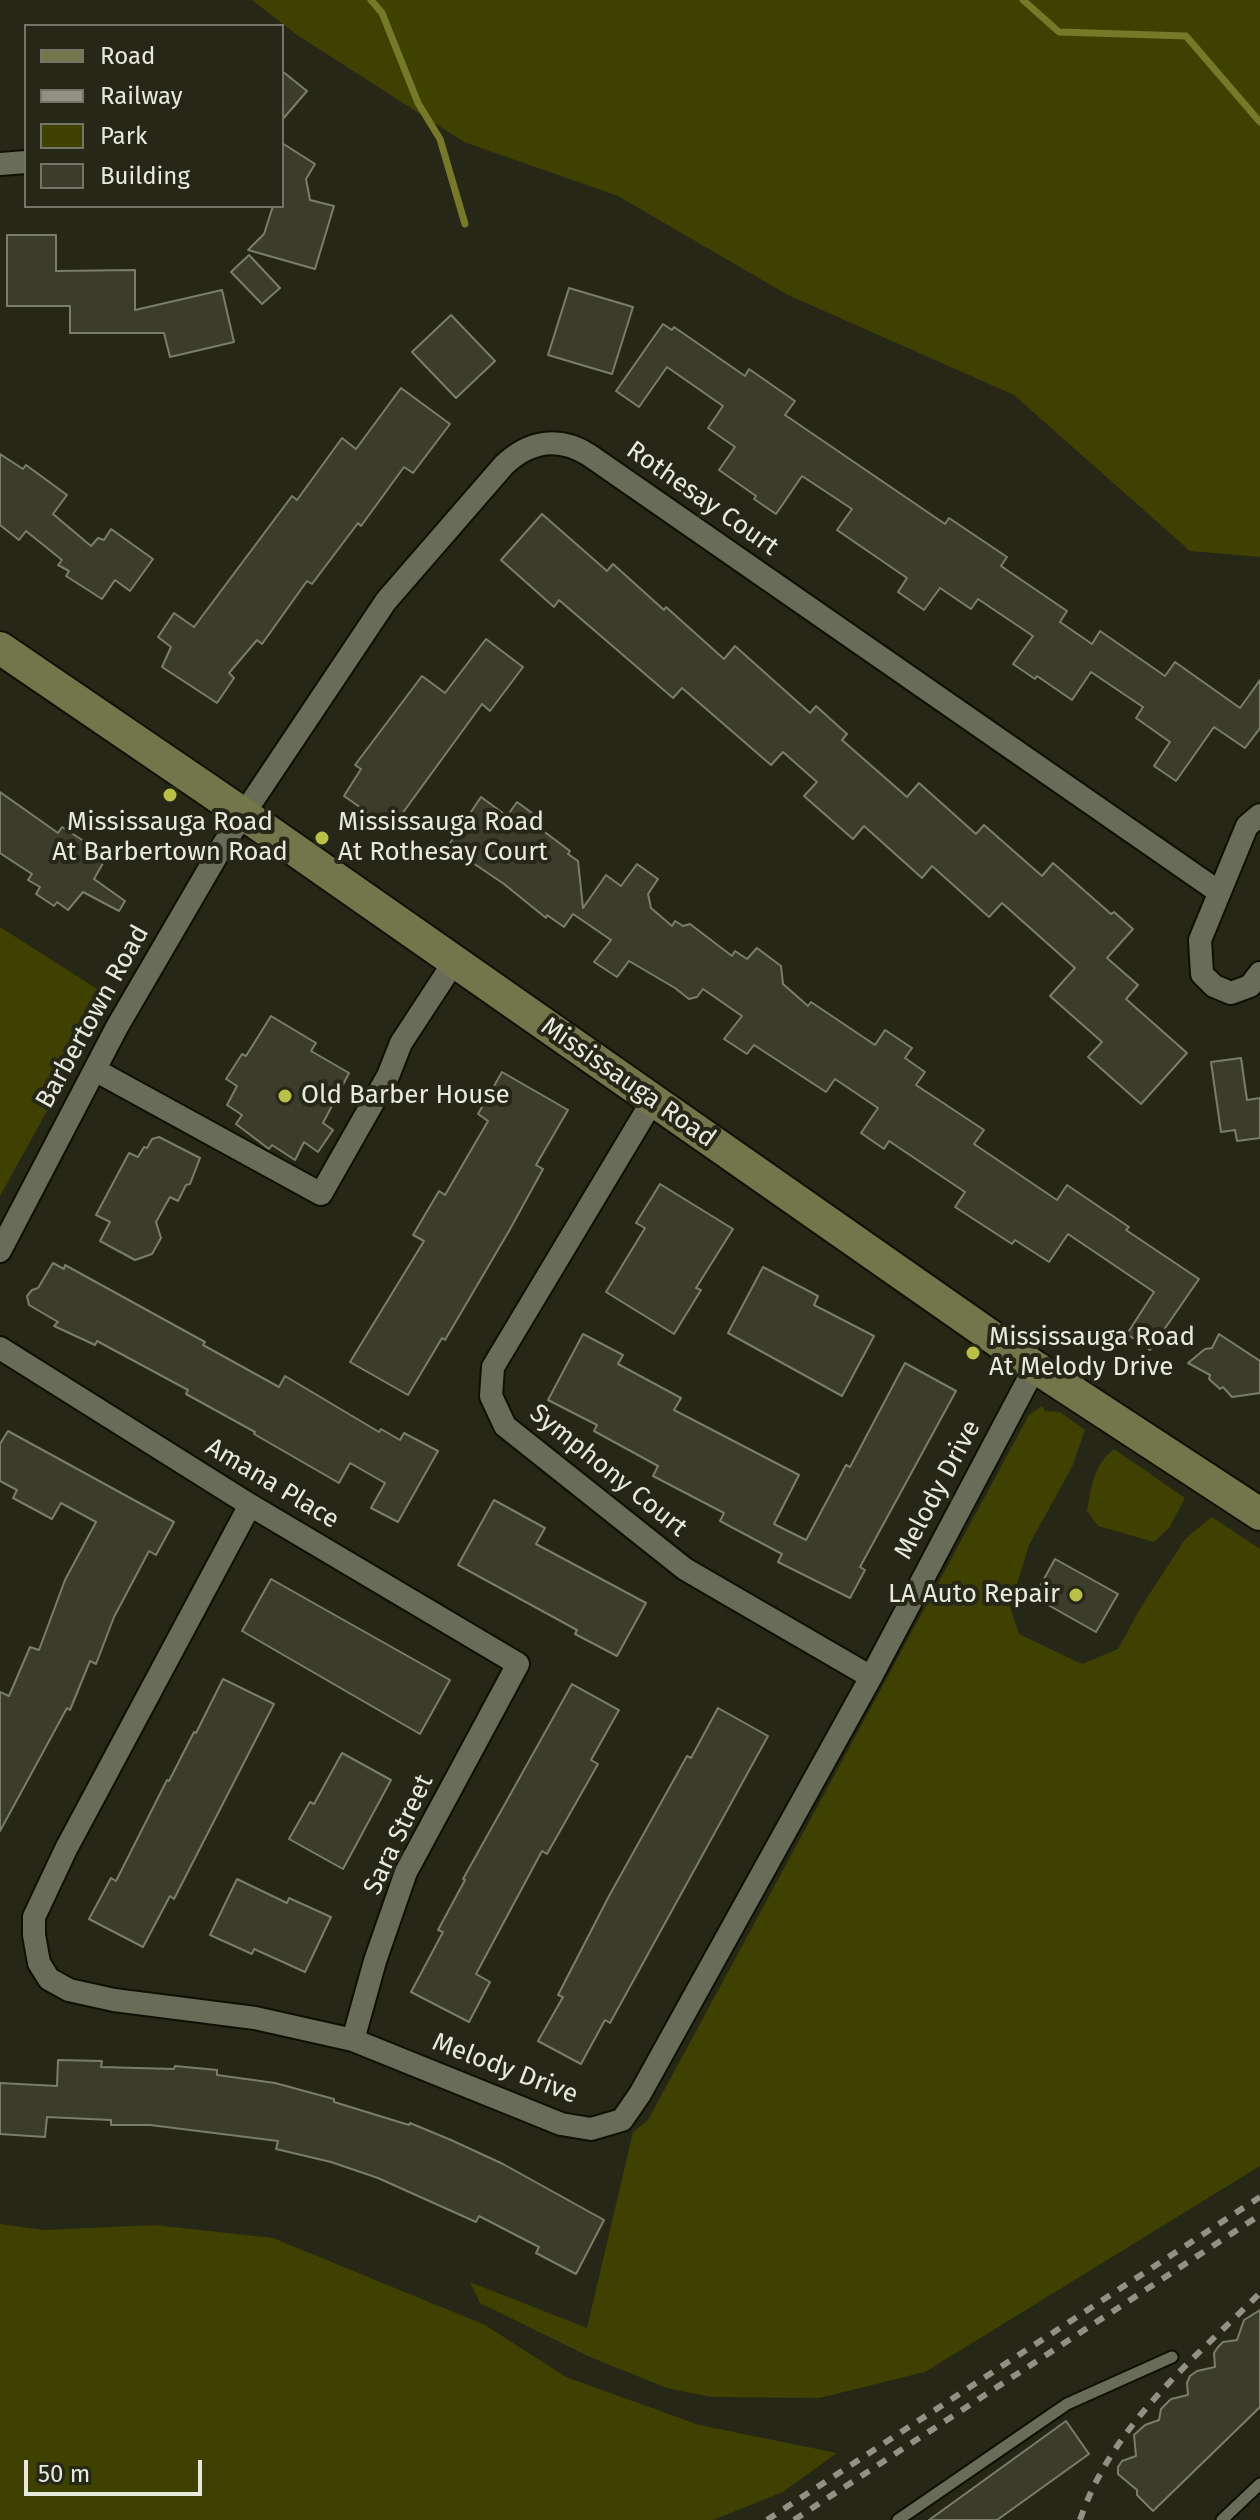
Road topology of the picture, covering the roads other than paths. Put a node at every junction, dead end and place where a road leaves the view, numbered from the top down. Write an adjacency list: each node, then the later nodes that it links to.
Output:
1 (24, 162): 2 (street)
2 (0, 164)
3 (0, 648): 4 (main road, Mississauga Road)
4 (245, 815): 6 (street, Rothesay Court); 7 (main road, Mississauga Road); 9 (street, Barbertown Road)
5 (1260, 815): 6 (street)
6 (1219, 892): 8 (street)
7 (454, 962): 9 (street); 10 (main road, Mississauga Road)
8 (1260, 973)
9 (95, 1070): 11 (street, Barbertown Road)
10 (653, 1100): 13 (main road, Mississauga Road); 17 (street, Symphony Court)
11 (0, 1251)
12 (0, 1348): 14 (street, Amana Place)
13 (1035, 1367): 15 (main road, Mississauga Road); 17 (street, Melody Drive)
14 (250, 1505): 16 (street, Amana Place); 18 (street, Melody Drive)
15 (1260, 1514)
16 (518, 1664): 18 (street, Sara Street)
17 (871, 1677): 18 (street, Melody Drive)
18 (353, 2040)
19 (1172, 2357): 21 (lane)
20 (1260, 2484): 22 (lane)
21 (898, 2520)
22 (1222, 2520)

